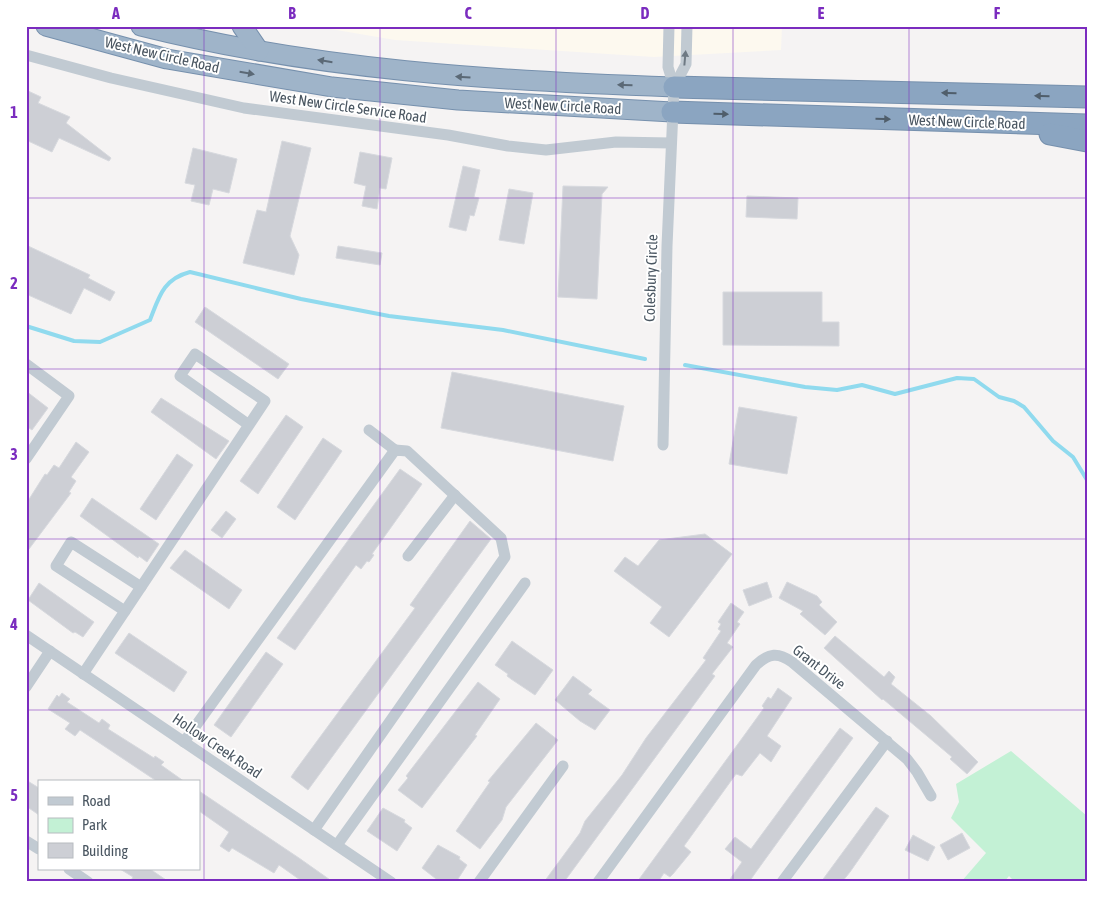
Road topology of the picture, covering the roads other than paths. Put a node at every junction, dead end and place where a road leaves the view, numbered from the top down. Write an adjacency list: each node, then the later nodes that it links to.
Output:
1 (46, 26): 12 (highway, West New Circle Road, one-way to 12)
2 (141, 26): 7 (highway, West New Circle Road)
3 (217, 26): 7 (highway)
4 (242, 26): 8 (highway)
5 (669, 26): 10 (street)
6 (687, 26): 10 (street, one-way to 6)
7 (201, 40): 8 (highway, West New Circle Road)
8 (259, 51): 10 (highway, West New Circle Road, one-way to 8)
9 (26, 55): 16 (street, West New Circle Service Road)
10 (674, 87): 11 (highway, West New Circle Road, one-way to 10); 12 (street, Colesbury Circle)
11 (1087, 97)
12 (672, 112): 13 (highway, West New Circle Road, one-way to 13); 16 (street, Colesbury Circle)
13 (1001, 124): 14 (highway, West New Circle Road); 15 (highway)
14 (1087, 125)
15 (1087, 141)
16 (671, 143): 20 (street, Colesbury Circle)
17 (26, 364): 22 (street)
18 (249, 425): 18 (street); 26 (street)
19 (369, 430): 21 (street)
20 (664, 445)
21 (395, 450): 23 (street); 33 (street)
22 (26, 459)
23 (455, 495): 24 (street); 36 (street)
24 (408, 556)
25 (525, 583): 38 (street)
26 (142, 587): 27 (street); 27 (street)
27 (125, 611): 30 (street)
28 (26, 635): 29 (street, Hollow Creek Road)
29 (50, 651): 30 (street, Hollow Creek Road); 31 (street)
30 (83, 674): 33 (street, Hollow Creek Road)
31 (26, 687)
32 (886, 741): 35 (street, Grant Drive); 44 (street, Grant Drive); 45 (street)
33 (184, 742): 36 (street, Hollow Creek Road)
34 (563, 766): 43 (street)
35 (931, 796)
36 (314, 830): 38 (street, Hollow Creek Road)
37 (26, 841): 39 (street)
38 (337, 845): 42 (street, Hollow Creek Road)
39 (38, 848)
40 (70, 870): 41 (street)
41 (88, 882)
42 (391, 882)
43 (479, 882)
44 (598, 882)
45 (782, 882)

